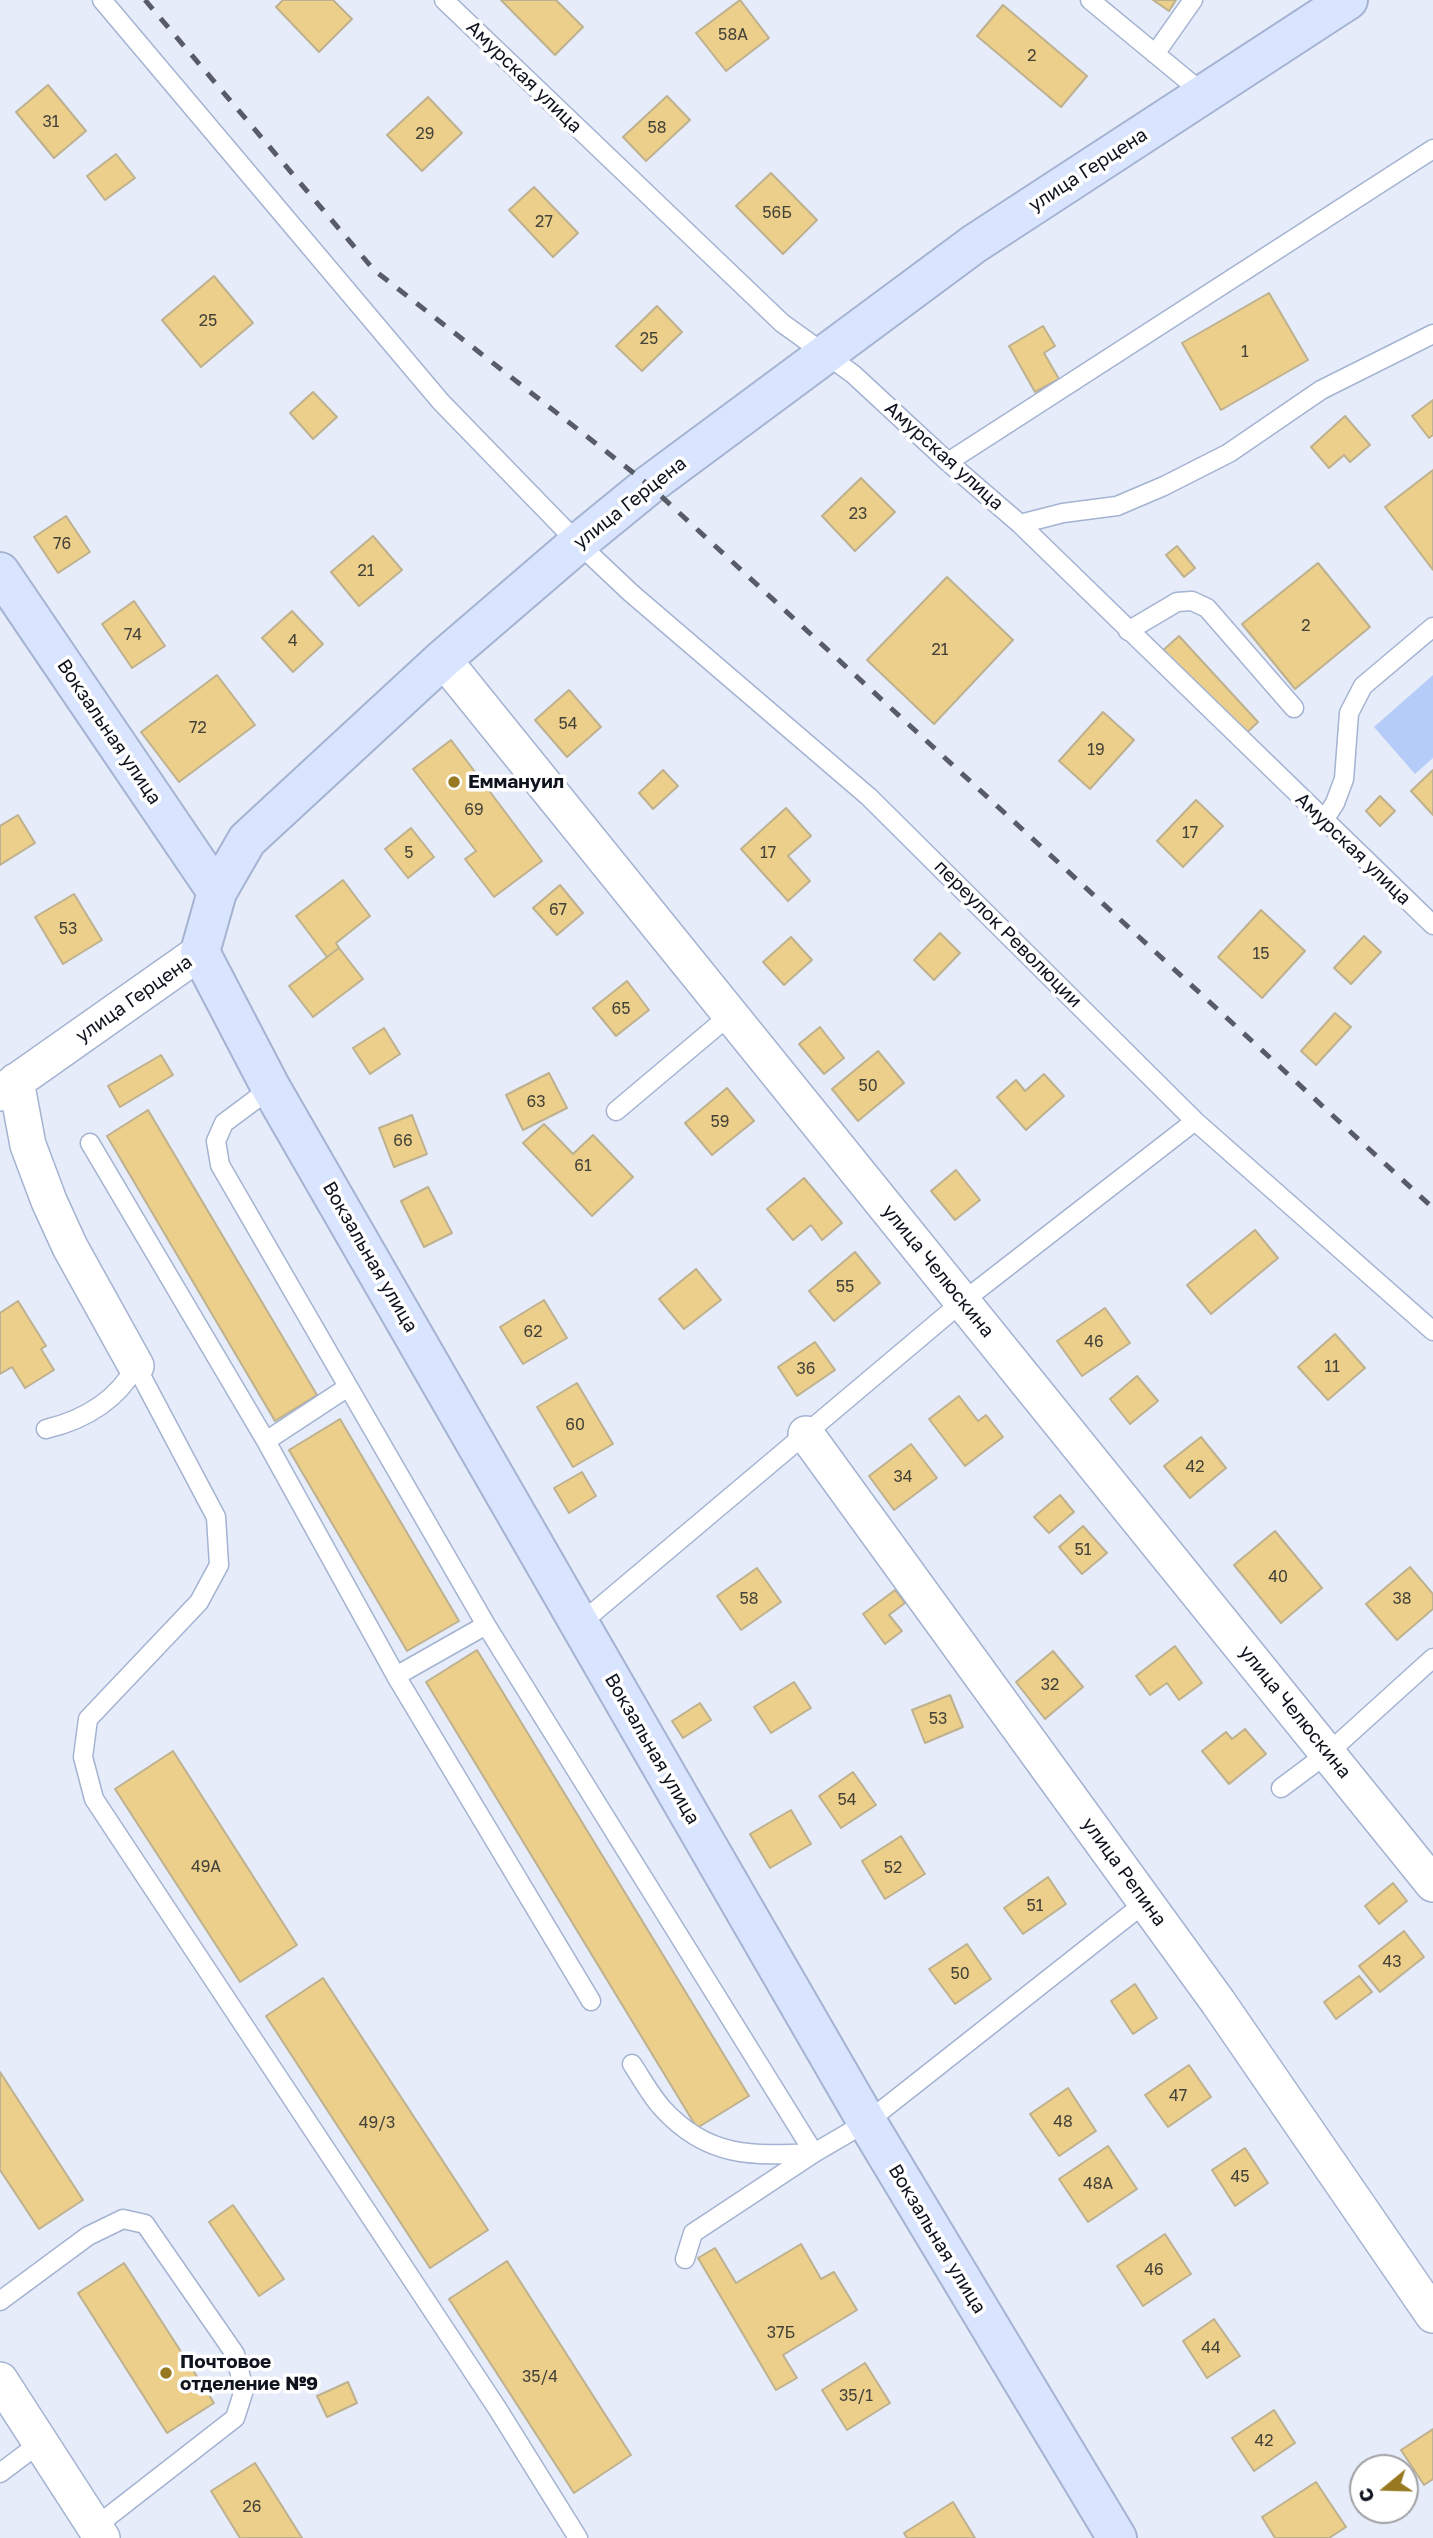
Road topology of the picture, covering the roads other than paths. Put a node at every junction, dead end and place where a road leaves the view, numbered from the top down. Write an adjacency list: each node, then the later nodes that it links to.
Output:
1 (102, 0): 13 (lane, переулок Революции)
2 (444, 0): 10 (lane, Амурская улица)
3 (1090, 0): 6 (lane)
4 (1193, 0): 6 (lane)
5 (1348, 0): 7 (main road, улица Герцена)
6 (1156, 54): 7 (lane)
7 (1204, 94): 10 (main road, улица Герцена)
8 (1433, 149): 11 (lane)
9 (1433, 334): 12 (lane)
10 (827, 354): 11 (lane, Амурская улица); 13 (main road, улица Герцена)
11 (948, 462): 12 (lane, Амурская улица)
12 (1020, 524): 16 (lane, Амурская улица)
13 (578, 543): 17 (main road, улица Герцена); 27 (lane, переулок Революции)
14 (0, 572): 20 (main road, Вокзальная улица)
15 (1433, 627): 19 (lane)
16 (1128, 631): 18 (lane); 19 (lane, Амурская улица)
17 (443, 659): 20 (main road, улица Герцена); 23 (street, улица Челюскина)
18 (1294, 708)
19 (1324, 820): 21 (lane, Амурская улица)
20 (217, 892): 22 (main road, улица Герцена)
21 (1433, 925)
22 (200, 952): 24 (street, улица Герцена); 25 (main road, Вокзальная улица)
23 (730, 1015): 26 (lane); 29 (street, улица Челюскина)
24 (8, 1087): 31 (street)
25 (271, 1088): 32 (lane); 36 (main road, Вокзальная улица)
26 (616, 1111)
27 (1195, 1121): 29 (lane); 30 (lane, переулок Революции)
28 (90, 1143): 35 (lane)
29 (962, 1301): 34 (lane); 40 (street, улица Челюскина)
30 (1433, 1331)
31 (136, 1366): 33 (lane); 55 (lane)
32 (348, 1387): 35 (lane); 37 (lane)
33 (46, 1429)
34 (806, 1434): 36 (lane); 43 (street, улица Репина)
35 (266, 1441): 39 (lane)
36 (581, 1623): 46 (main road, Вокзальная улица)
37 (486, 1625): 39 (lane); 47 (lane)
38 (1433, 1658): 40 (lane)
39 (396, 1676): 44 (lane)
40 (1328, 1753): 41 (lane); 42 (street, улица Челюскина)
41 (1281, 1788)
42 (1433, 1884)
43 (1146, 1902): 46 (lane); 50 (street, улица Репина)
44 (591, 2001)
45 (632, 2064): 47 (lane)
46 (867, 2122): 47 (lane); 56 (main road, Вокзальная улица)
47 (814, 2153): 48 (lane)
48 (685, 2259)
49 (0, 2301): 54 (lane)
50 (1433, 2315)
51 (0, 2380): 52 (street)
52 (40, 2444): 53 (lane); 54 (street)
53 (0, 2473)
54 (99, 2533)
55 (578, 2538)
56 (1117, 2538)

